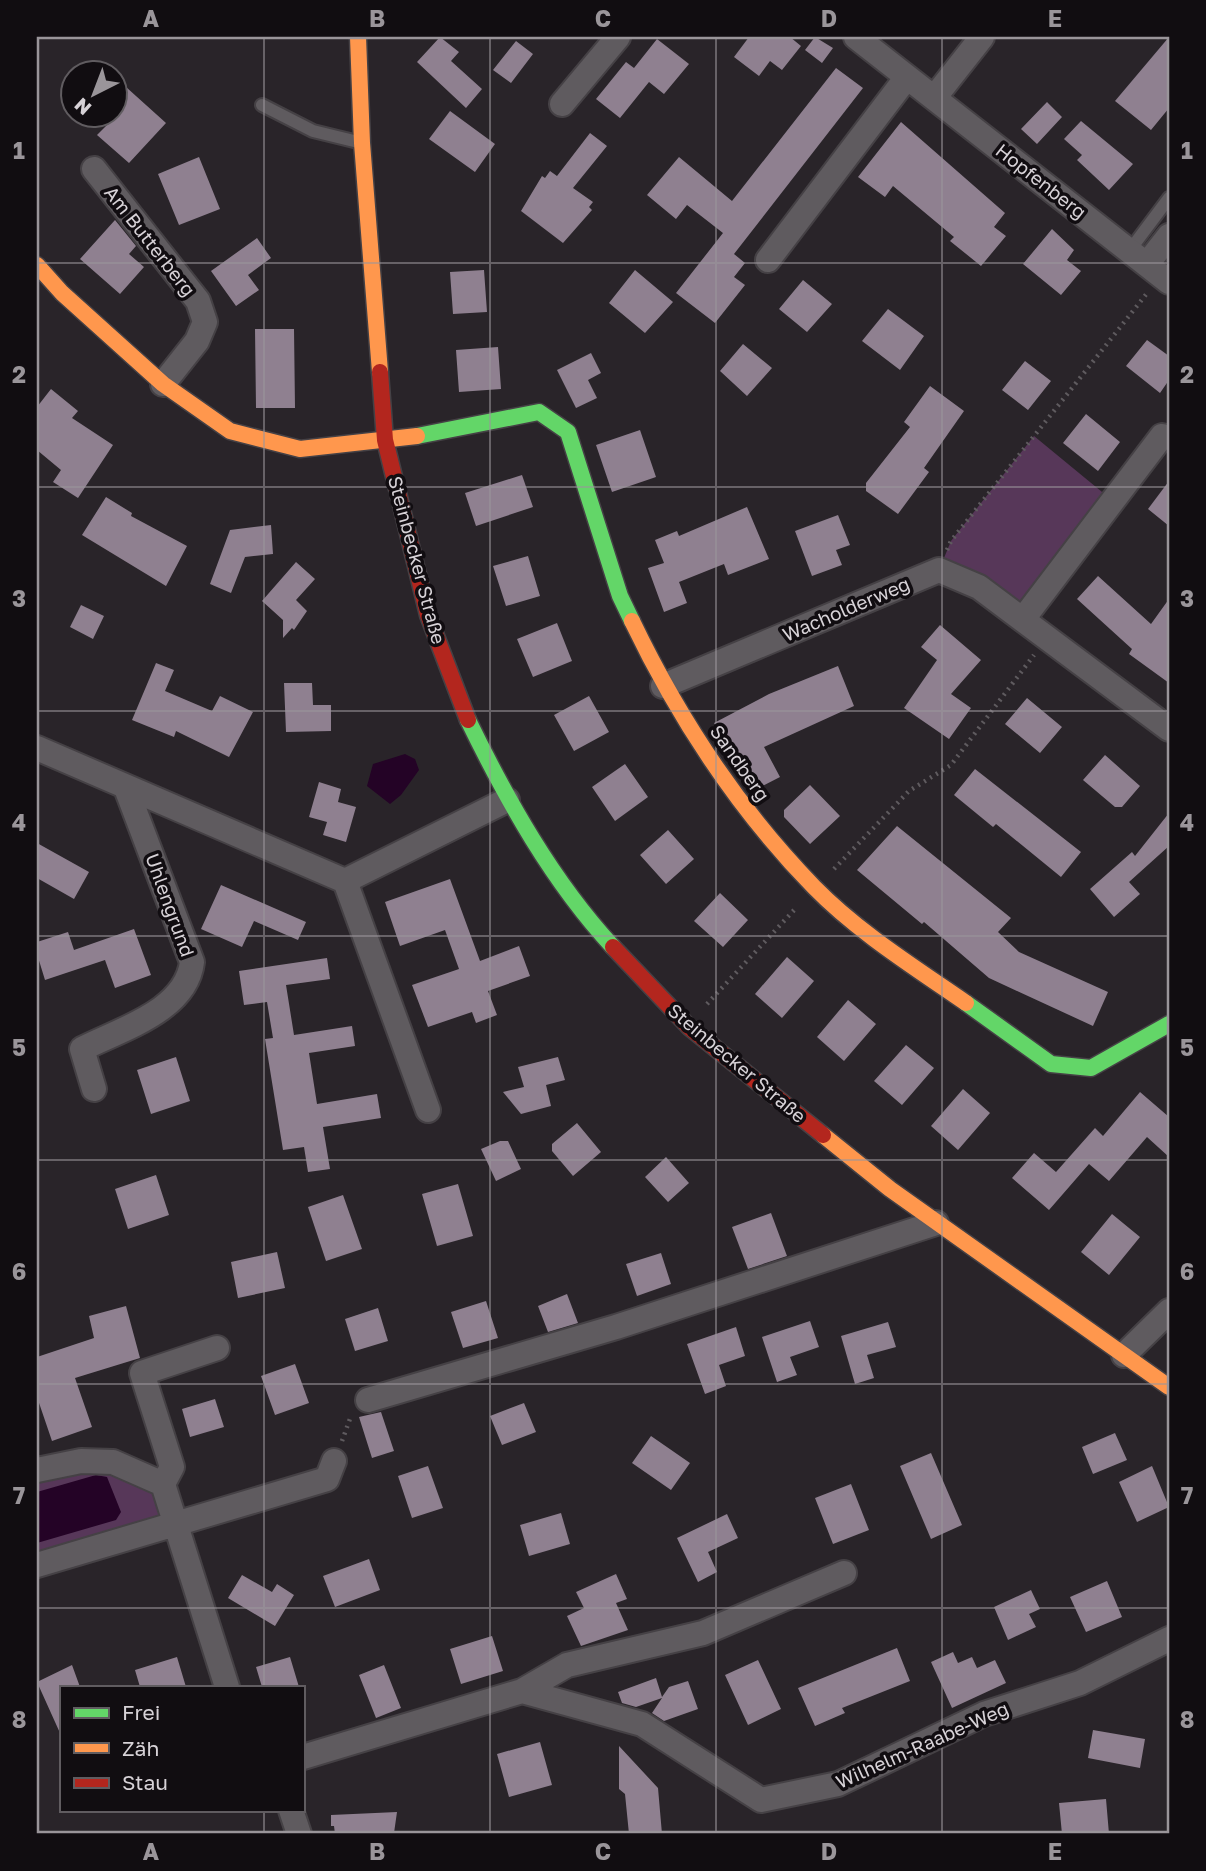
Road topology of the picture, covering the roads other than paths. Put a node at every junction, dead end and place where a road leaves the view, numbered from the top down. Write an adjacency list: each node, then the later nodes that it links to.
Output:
1 (358, 37): 9 (street, Steinbecker Straße)
2 (618, 37): 7 (street)
3 (856, 37): 5 (street, Hopfenberg)
4 (982, 37): 6 (street)
5 (907, 77): 6 (street, Hopfenberg); 13 (street)
6 (934, 98): 15 (street, Hopfenberg)
7 (562, 104)
8 (262, 105): 9 (lane)
9 (362, 143): 18 (street, Steinbecker Straße)
10 (94, 169): 16 (street, Am Butterberg)
11 (1169, 198): 15 (lane)
12 (1169, 236): 15 (street)
13 (768, 260)
14 (37, 265): 16 (street)
15 (1152, 268)
16 (163, 384): 18 (street)
17 (1163, 436): 19 (street)
18 (385, 440): 20 (street, Sandberg); 24 (street, Steinbecker Straße)
19 (1023, 619): 20 (street, Wacholderweg); 21 (street)
20 (663, 686): 26 (street, Sandberg)
21 (1169, 729)
22 (37, 748): 23 (street)
23 (126, 788): 25 (street); 27 (street, Uhlengrund)
24 (507, 800): 25 (street); 29 (street, Steinbecker Straße)
25 (345, 881): 28 (street)
26 (1169, 1024)
27 (94, 1089)
28 (428, 1110)
29 (936, 1223): 32 (street, Steinbecker Straße); 34 (street)
30 (1169, 1311): 32 (street)
31 (216, 1348): 37 (street)
32 (1124, 1354): 33 (street, Steinbecker Straße)
33 (1169, 1387)
34 (368, 1400)
35 (334, 1461): 38 (street)
36 (37, 1470): 37 (street)
37 (163, 1484): 38 (street)
38 (177, 1525): 39 (street); 42 (street)
39 (37, 1565)
40 (844, 1573): 43 (street)
41 (1169, 1639): 43 (street, Wilhelm-Raabe-Weg)
42 (227, 1686)
43 (522, 1690): 44 (street)
44 (304, 1757)
45 (292, 1812): 46 (street)
46 (299, 1834)

